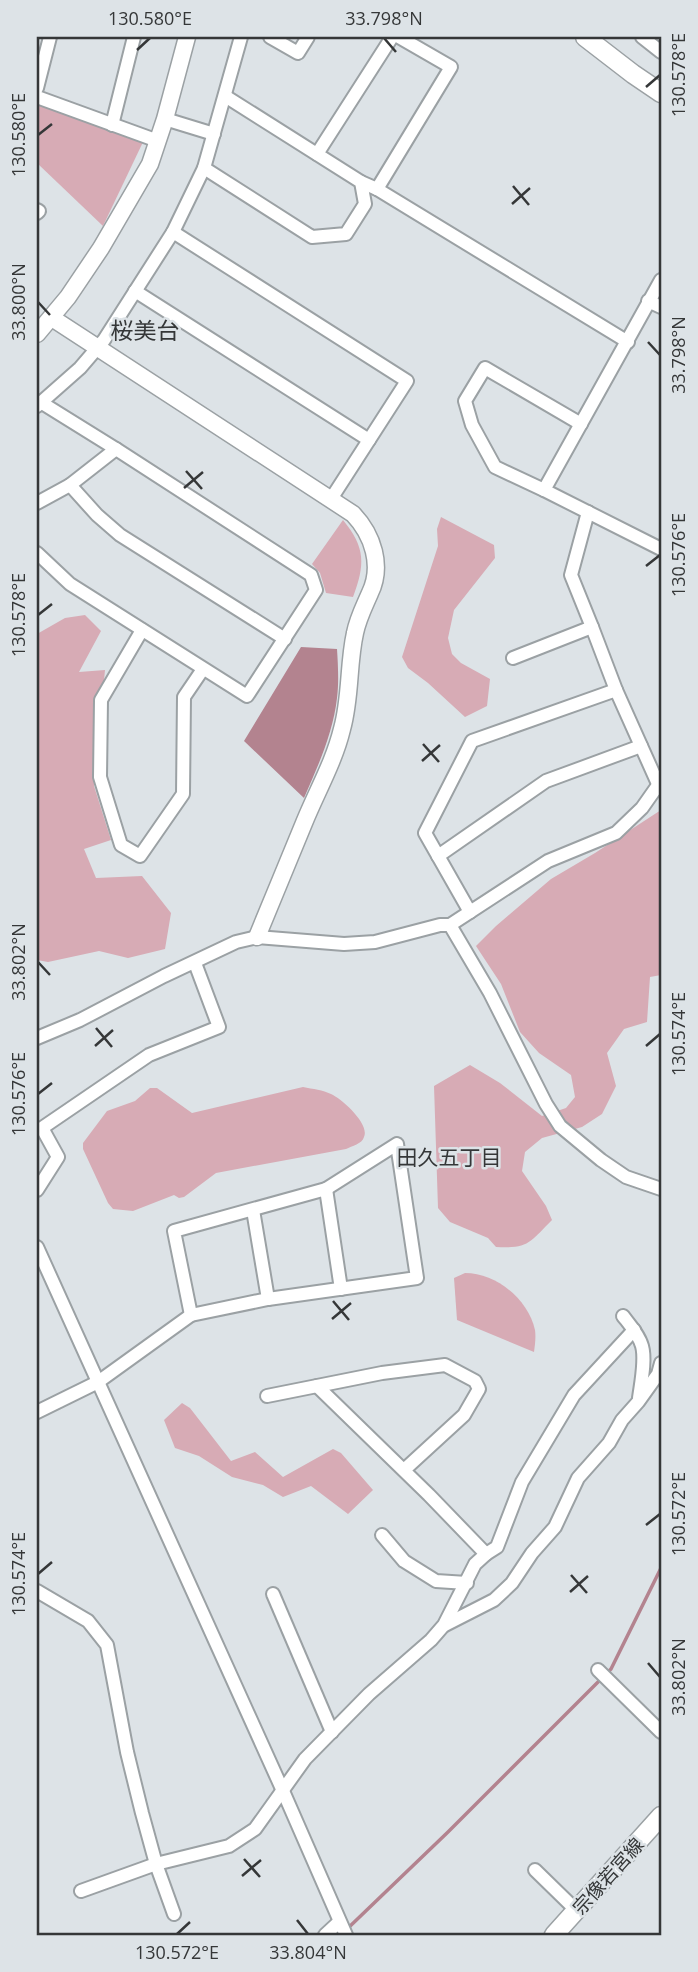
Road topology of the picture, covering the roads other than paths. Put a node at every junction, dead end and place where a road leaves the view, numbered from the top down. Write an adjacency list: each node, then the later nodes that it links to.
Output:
1 (50, 37): 12 (street)
2 (134, 37): 17 (street)
3 (187, 37): 16 (street)
4 (241, 37): 14 (street)
5 (270, 37): 6 (street)
6 (308, 37)
7 (392, 37): 20 (street)
8 (399, 37): 23 (street)
9 (585, 37): 13 (main road)
10 (642, 37): 11 (street)
11 (661, 52)
12 (37, 88)
13 (661, 93)
14 (225, 96): 18 (street); 20 (street)
15 (37, 97): 17 (street)
16 (165, 119): 18 (street); 19 (street)
17 (112, 125): 19 (street)
18 (214, 134): 21 (street)
19 (158, 141): 29 (street)
20 (317, 154): 22 (street)
21 (204, 168): 22 (street); 24 (street)
22 (361, 182): 23 (street)
23 (377, 189): 31 (street)
24 (173, 232): 26 (street); 35 (street)
25 (661, 280): 27 (street)
26 (135, 291): 32 (street); 35 (street)
27 (648, 300): 28 (street); 31 (street)
28 (661, 307)
29 (52, 318): 30 (street); 32 (street)
30 (37, 334)
31 (628, 341): 34 (street)
32 (97, 348): 33 (street); 39 (street)
33 (39, 405): 36 (street)
34 (581, 424): 38 (street); 38 (street)
35 (369, 440): 39 (street)
36 (116, 449): 37 (street); 46 (street)
37 (70, 485): 40 (street); 46 (street)
38 (544, 491): 41 (street)
39 (331, 499): 55 (street)
40 (37, 503)
41 (587, 512): 42 (street); 44 (street)
42 (661, 549)
43 (37, 553): 45 (street)
44 (592, 627): 47 (street); 49 (street)
45 (142, 630): 48 (street); 48 (street)
46 (285, 639): 48 (street)
47 (513, 658)
48 (203, 668)
49 (616, 690): 50 (street); 52 (street)
50 (641, 746): 51 (street); 52 (street)
51 (660, 784): 53 (street)
52 (438, 856): 53 (street)
53 (470, 912): 54 (street)
54 (450, 925): 55 (street); 59 (street)
55 (257, 937): 56 (street)
56 (195, 963): 57 (street); 60 (street)
57 (37, 1038)
58 (326, 1189): 61 (street); 63 (street); 63 (street)
59 (661, 1189)
60 (37, 1190)
61 (253, 1209): 64 (street); 65 (street)
62 (37, 1247): 69 (street)
63 (341, 1289): 64 (street)
64 (268, 1299): 65 (street)
65 (191, 1315): 69 (street)
66 (623, 1316): 67 (street)
67 (634, 1330): 72 (street); 76 (street)
68 (661, 1363): 72 (street)
69 (98, 1382): 73 (street); 84 (street)
70 (317, 1386): 71 (street); 74 (street); 74 (street)
71 (267, 1396)
72 (638, 1402): 80 (street)
73 (37, 1412)
74 (404, 1470): 76 (street)
75 (382, 1535): 77 (street)
76 (486, 1554): 77 (street)
77 (467, 1583): 80 (street)
78 (37, 1591): 86 (street)
79 (273, 1594): 82 (street)
80 (444, 1625): 82 (street)
81 (598, 1670): 83 (street)
82 (332, 1732): 84 (street)
83 (661, 1732)
84 (283, 1791): 86 (street); 91 (street)
85 (661, 1816): 89 (main road, 宗像若宮線)
86 (156, 1864): 88 (street); 90 (street)
87 (535, 1870): 89 (street)
88 (81, 1891)
89 (576, 1910): 94 (main road, 宗像若宮線)
90 (174, 1913)
91 (340, 1922): 92 (street); 93 (street)
92 (325, 1935)
93 (346, 1935)
94 (554, 1935)

